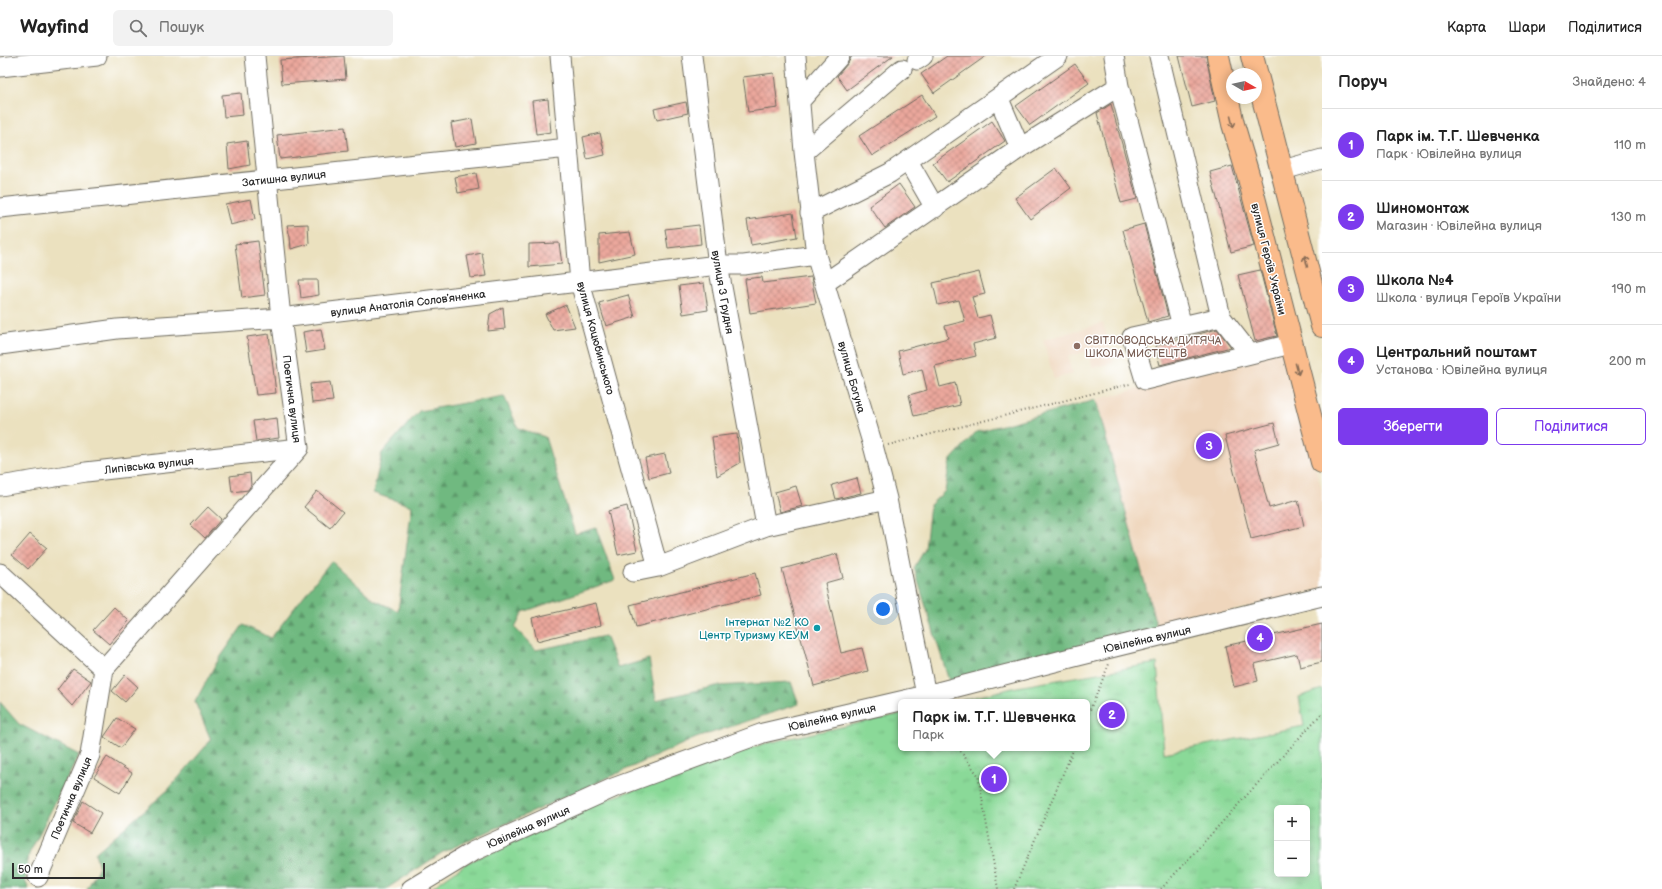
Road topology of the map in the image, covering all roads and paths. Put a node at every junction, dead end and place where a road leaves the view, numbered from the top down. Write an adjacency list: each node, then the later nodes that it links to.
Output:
1 (98, 56): 13 (street)
2 (255, 56): 24 (street, Поетична вулиця)
3 (560, 56): 17 (street, вулиця Коцюбинського)
4 (692, 56): 29 (street, вулиця 3 Грудня)
5 (796, 56): 16 (street, вулиця Богуна)
6 (840, 56): 16 (street)
7 (1058, 56): 15 (street)
8 (1114, 56): 14 (street)
9 (1159, 56): 32 (street)
10 (1252, 57): 11 (main road); 22 (main road)
11 (1219, 60): 23 (main road, вулиця Героїв України, one-way to 23)
12 (914, 62): 19 (street)
13 (0, 67)
14 (1119, 86): 18 (street); 34 (street)
15 (998, 98): 18 (street); 21 (street)
16 (800, 101): 19 (street, вулиця Богуна)
17 (568, 148): 24 (street, Затишна вулиця); 30 (street, вулиця Коцюбинського)
18 (1020, 148): 26 (street)
19 (804, 152): 27 (street, вулиця Богуна)
20 (1322, 159): 22 (street)
21 (908, 161): 26 (street); 27 (street)
22 (1283, 170): 23 (main road); 35 (main road, one-way to 22)
23 (1249, 178): 36 (main road, вулиця Героїв України)
24 (268, 179): 25 (street, Затишна вулиця); 33 (street, Поетична вулиця)
25 (0, 208)
26 (935, 208): 31 (street)
27 (810, 213): 28 (street, вулиця Богуна)
28 (816, 255): 29 (street, вулиця Анатолія Соловʼяненка); 31 (street, вулиця Богуна)
29 (718, 265): 30 (street, вулиця Анатолія Соловʼяненка); 45 (street, вулиця 3 Грудня)
30 (580, 282): 33 (street, вулиця Анатолія Соловʼяненка); 46 (street, вулиця Коцюбинського)
31 (825, 283): 41 (street, вулиця Богуна)
32 (1221, 317): 34 (street); 38 (street)
33 (281, 318): 37 (street, вулиця Анатолія Соловʼяненка); 40 (street, Поетична вулиця)
34 (1182, 326): 39 (street)
35 (1322, 326)
36 (1291, 344): 38 (street); 42 (main road, вулиця Героїв України, one-way to 42)
37 (0, 345)
38 (1250, 354): 39 (street)
39 (1145, 380): 41 (path)
40 (299, 448): 43 (street, Липівська вулиця); 51 (street, Поетична вулиця)
41 (874, 449): 44 (street, вулиця Богуна)
42 (1322, 462)
43 (0, 486)
44 (887, 499): 45 (street); 52 (street, вулиця Богуна)
45 (766, 526): 46 (street)
46 (658, 567): 47 (street)
47 (633, 572)
48 (0, 573): 51 (street)
49 (1322, 596): 50 (street, Ювілейна вулиця)
50 (1116, 647): 52 (street, Ювілейна вулиця); 55 (path)
51 (104, 669): 59 (street, Поетична вулиця)
52 (926, 695): 53 (street, Ювілейна вулиця)
53 (909, 699)
54 (898, 702): 60 (street, Ювілейна вулиця)
55 (1090, 710)
56 (1322, 713): 63 (path)
57 (960, 751): 61 (path)
58 (1073, 751): 62 (path)
59 (38, 877)
60 (411, 889)
61 (998, 889)
62 (1014, 889)
63 (1161, 889)

